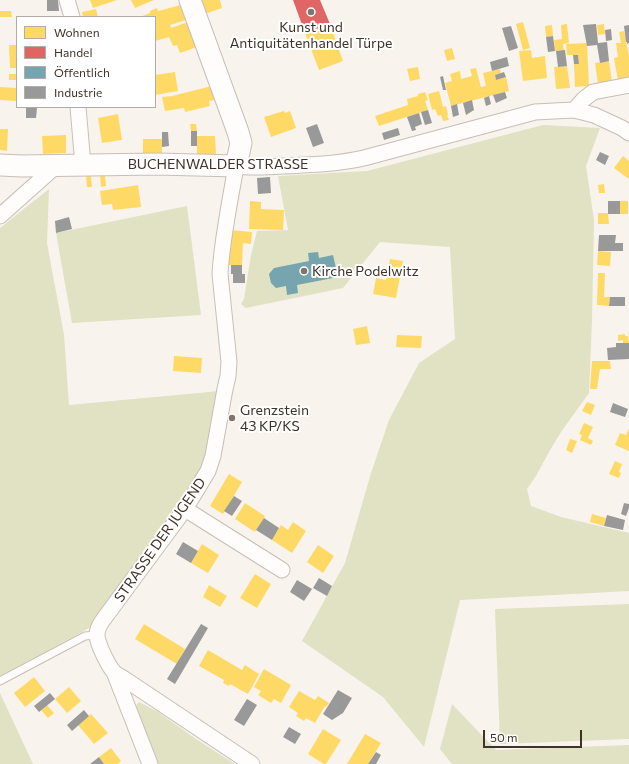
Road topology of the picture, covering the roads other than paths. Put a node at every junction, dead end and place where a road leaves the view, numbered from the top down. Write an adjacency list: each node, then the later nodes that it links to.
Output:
1 (67, 0): 3 (street)
2 (190, 0): 11 (street)
3 (72, 16)
4 (629, 84): 6 (street)
5 (78, 108): 9 (street)
6 (574, 110): 7 (street, BUCHENWALDER STRASSE); 11 (street, BUCHENWALDER STRASSE)
7 (629, 133)
8 (0, 165): 10 (street, BUCHENWALDER STRASSE)
9 (83, 165): 10 (street, BUCHENWALDER STRASSE); 11 (street, BUCHENWALDER STRASSE)
10 (56, 166): 12 (street)
11 (236, 166): 13 (street, STRASSE DER JUGEND)
12 (0, 216)
13 (185, 509): 14 (street); 15 (street, STRASSE DER JUGEND)
14 (282, 570)
15 (97, 635): 16 (street); 17 (lane)
16 (114, 672): 18 (street); 19 (street)
17 (0, 681)
18 (150, 764)
19 (252, 764)

